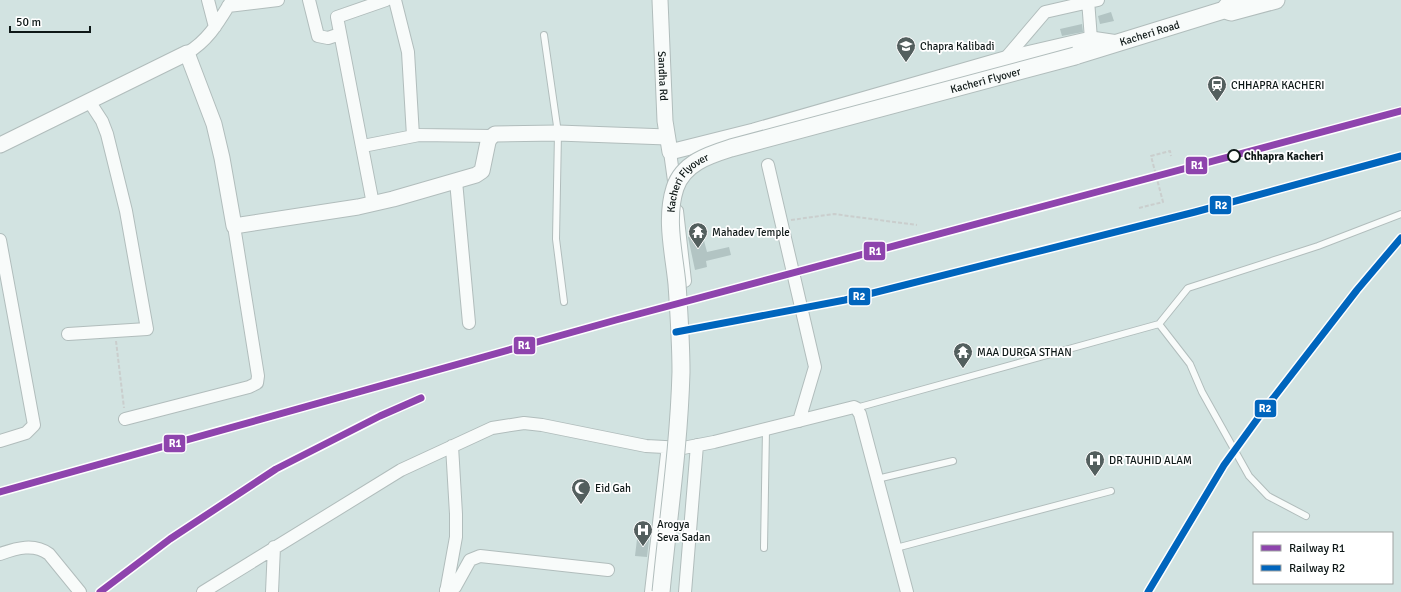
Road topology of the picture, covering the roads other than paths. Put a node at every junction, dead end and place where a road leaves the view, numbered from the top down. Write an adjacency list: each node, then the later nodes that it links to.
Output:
1 (208, 0): 12 (street)
2 (278, 0): 10 (street)
3 (309, 0): 13 (street)
4 (386, 0): 13 (street)
5 (395, 0): 22 (street)
6 (660, 0): 24 (street, Sandha Rd)
7 (1241, 0): 11 (main road, Kacheri Road)
8 (1276, 0): 11 (main road, Kacheri Road)
9 (1091, 1): 15 (street); 19 (street)
10 (230, 3): 12 (street)
11 (1224, 10): 16 (main road, Kacheri Road)
12 (216, 27): 17 (street)
13 (340, 34): 26 (street)
14 (544, 35): 21 (lane)
15 (1092, 39): 16 (street); 19 (street)
16 (1118, 43): 18 (main road, Kacheri Road)
17 (187, 53): 20 (street); 32 (street)
18 (1075, 56): 61 (main road, Kacheri Flyover, bridge)
19 (1005, 59): 27 (street)
20 (89, 101): 25 (street); 38 (street)
21 (558, 134): 23 (street); 24 (street); 35 (lane)
22 (413, 136): 23 (street); 26 (street)
23 (492, 136): 29 (street)
24 (668, 137): 27 (street, Sandha Rd)
25 (0, 145)
26 (362, 146): 30 (street)
27 (670, 152): 34 (street)
28 (768, 165): 41 (street)
29 (456, 181): 30 (street); 36 (street)
30 (373, 204): 32 (street)
31 (1401, 214): 37 (lane)
32 (234, 226): 40 (street)
33 (0, 240): 43 (street)
34 (685, 281)
35 (564, 302)
36 (469, 323)
37 (1159, 324): 39 (lane); 50 (lane)
38 (68, 334)
39 (856, 408): 41 (street); 48 (street)
40 (125, 419)
41 (799, 421): 42 (street)
42 (766, 429): 44 (street); 52 (lane)
43 (0, 440)
44 (697, 445): 46 (street); 62 (street)
45 (452, 446): 46 (street); 51 (street); 56 (street)
46 (668, 447): 60 (street)
47 (953, 461): 48 (lane)
48 (877, 479): 53 (street)
49 (1111, 491): 53 (lane)
50 (1306, 516)
51 (274, 547): 58 (street); 59 (street)
52 (764, 548)
53 (896, 548): 63 (street)
54 (0, 554): 57 (street)
55 (608, 570): 56 (street)
56 (446, 591)
57 (80, 592)
58 (203, 592)
59 (272, 592)
60 (652, 592)
61 (661, 592)
62 (685, 592)
63 (906, 592)

